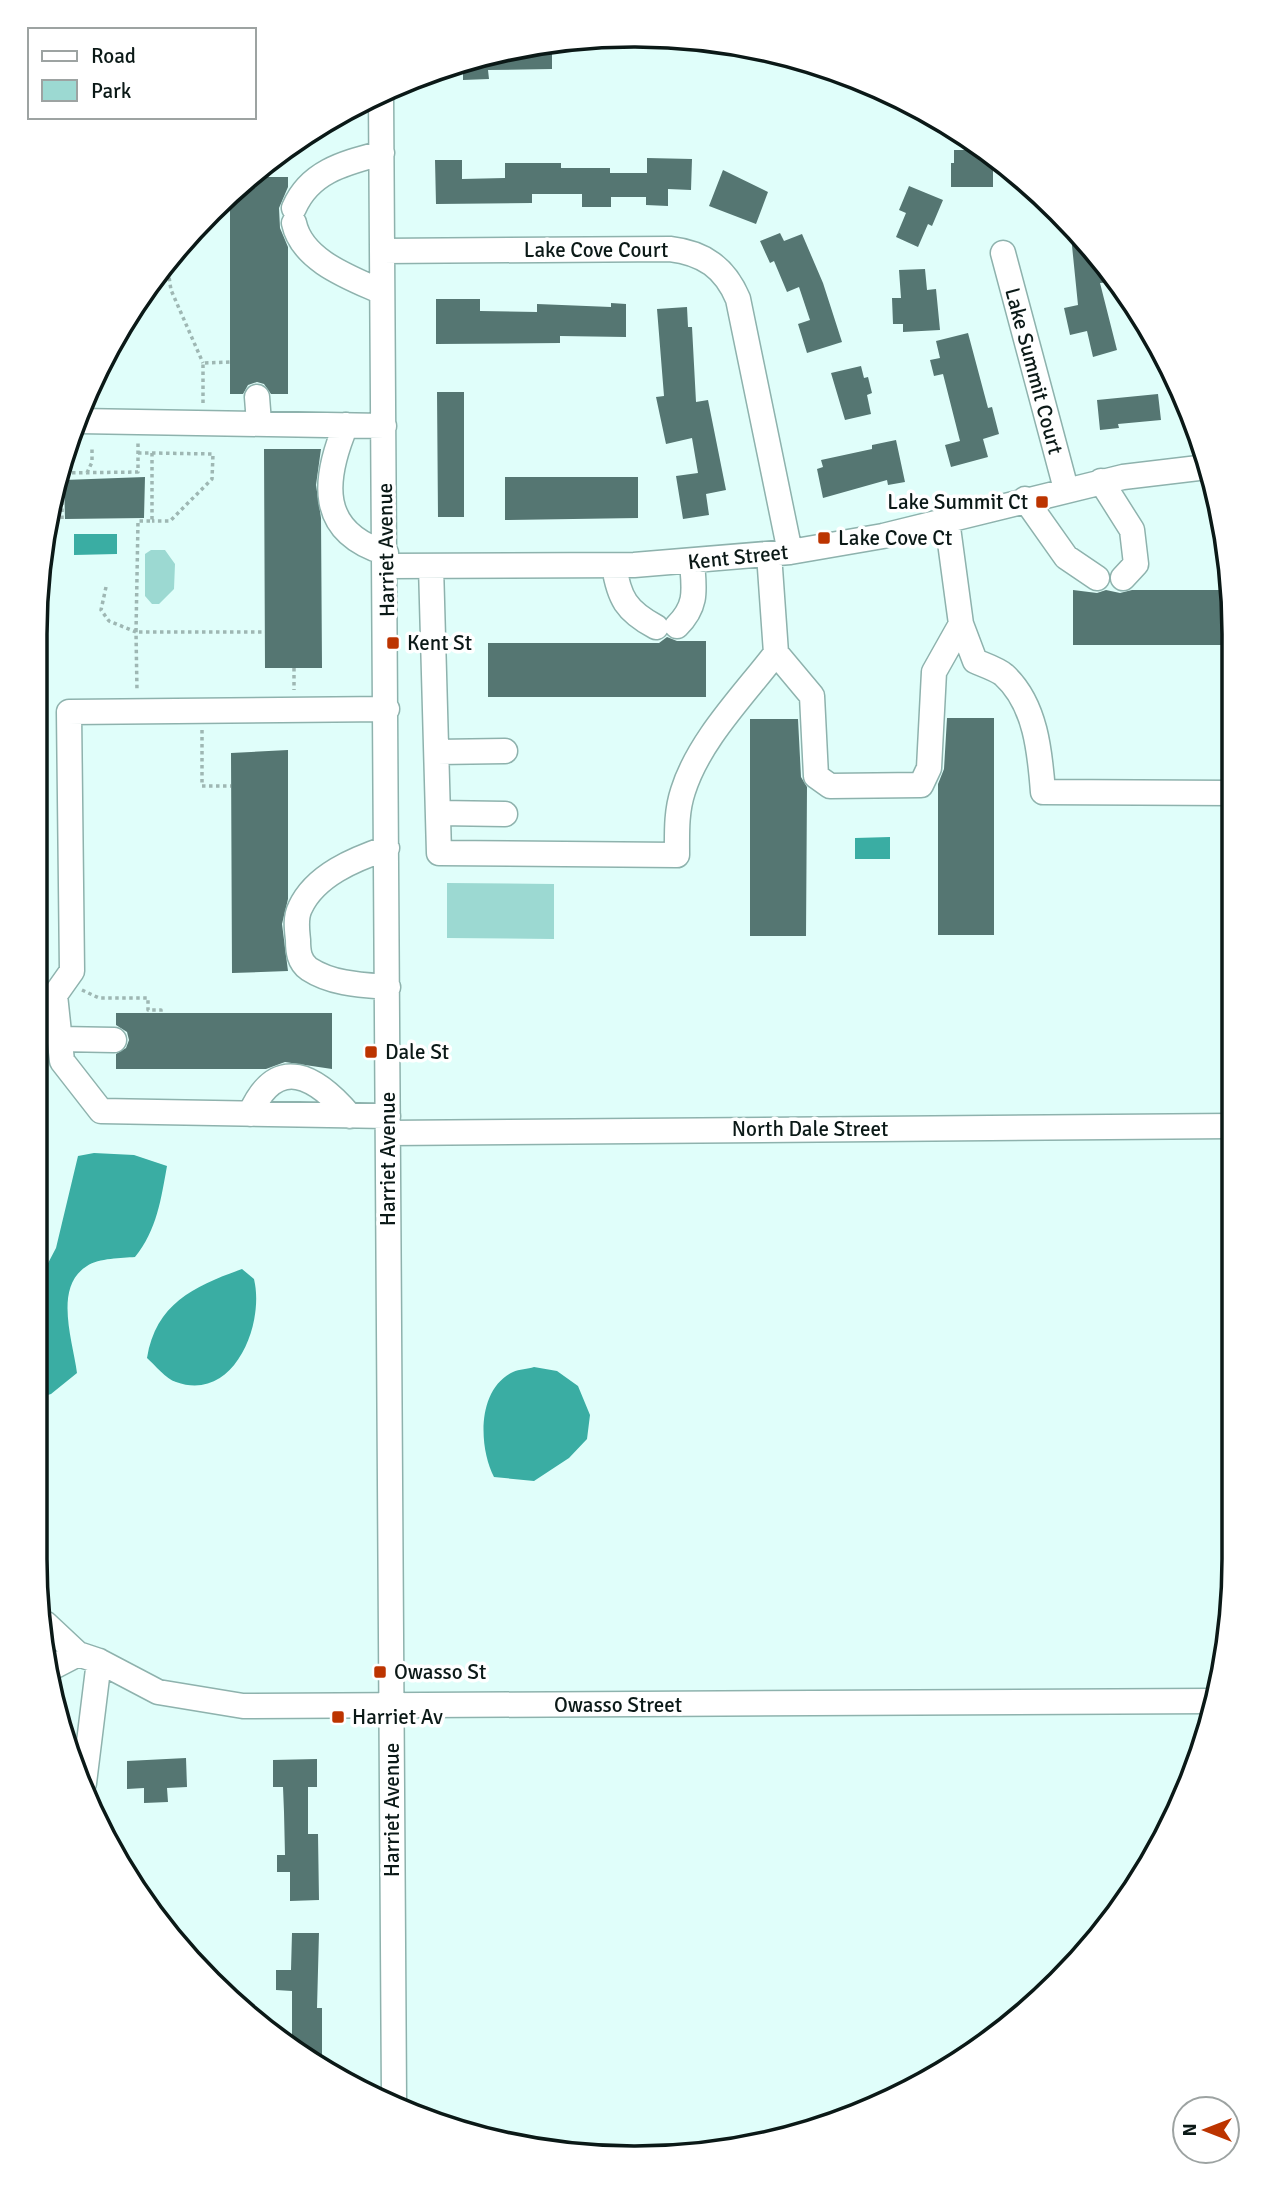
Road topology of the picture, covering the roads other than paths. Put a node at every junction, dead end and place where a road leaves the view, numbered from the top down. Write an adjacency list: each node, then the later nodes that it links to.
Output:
1 (381, 105): 2 (street, Harriet Avenue)
2 (382, 153): 3 (street, Harriet Avenue); 5 (street)
3 (382, 251): 5 (street, Harriet Avenue); 16 (street, Lake Cove Court)
4 (1003, 253): 13 (street, Lake Summit Court)
5 (382, 292): 10 (street, Harriet Avenue)
6 (257, 397): 8 (street)
7 (88, 421): 8 (street)
8 (259, 423): 9 (street)
9 (346, 425): 10 (street); 17 (street)
10 (384, 426): 17 (street, Harriet Avenue)
11 (1198, 468): 12 (street, Kent Street)
12 (1101, 481): 13 (street, Kent Street); 22 (street)
13 (1066, 489): 14 (street, Kent Street)
14 (1025, 499): 15 (street, Kent Street); 21 (street)
15 (947, 520): 16 (street, Kent Street); 23 (street)
16 (779, 553): 18 (street, Kent Street); 24 (street, Lake Cove Court)
17 (386, 560): 19 (street, Kent Street); 25 (street, Harriet Avenue)
18 (692, 562): 20 (street, Kent Street); 20 (street)
19 (432, 566): 20 (street, Kent Street); 27 (street)
20 (614, 566)
21 (1097, 578)
22 (1123, 578)
23 (961, 624): 24 (street); 28 (street)
24 (776, 653): 29 (street)
25 (387, 709): 31 (street, Harriet Avenue); 33 (street)
26 (505, 751): 27 (street)
27 (437, 752): 29 (street)
28 (1222, 793)
29 (439, 813): 30 (street)
30 (505, 814)
31 (387, 848): 32 (street, Harriet Avenue); 32 (street)
32 (387, 987): 37 (street, Harriet Avenue)
33 (60, 1039): 34 (street); 35 (street, North Dale Street)
34 (114, 1040)
35 (250, 1114): 36 (street, North Dale Street); 36 (street)
36 (350, 1116): 37 (street, North Dale Street)
37 (388, 1125): 38 (street, North Dale Street); 43 (street, Harriet Avenue)
38 (1222, 1126)
39 (51, 1628): 40 (street, Owasso Street)
40 (89, 1657): 41 (street); 43 (street, Owasso Street); 44 (street)
41 (58, 1666)
42 (1204, 1702): 43 (street, Owasso Street)
43 (391, 1707): 45 (street, Harriet Avenue)
44 (85, 1764)
45 (394, 2094)

